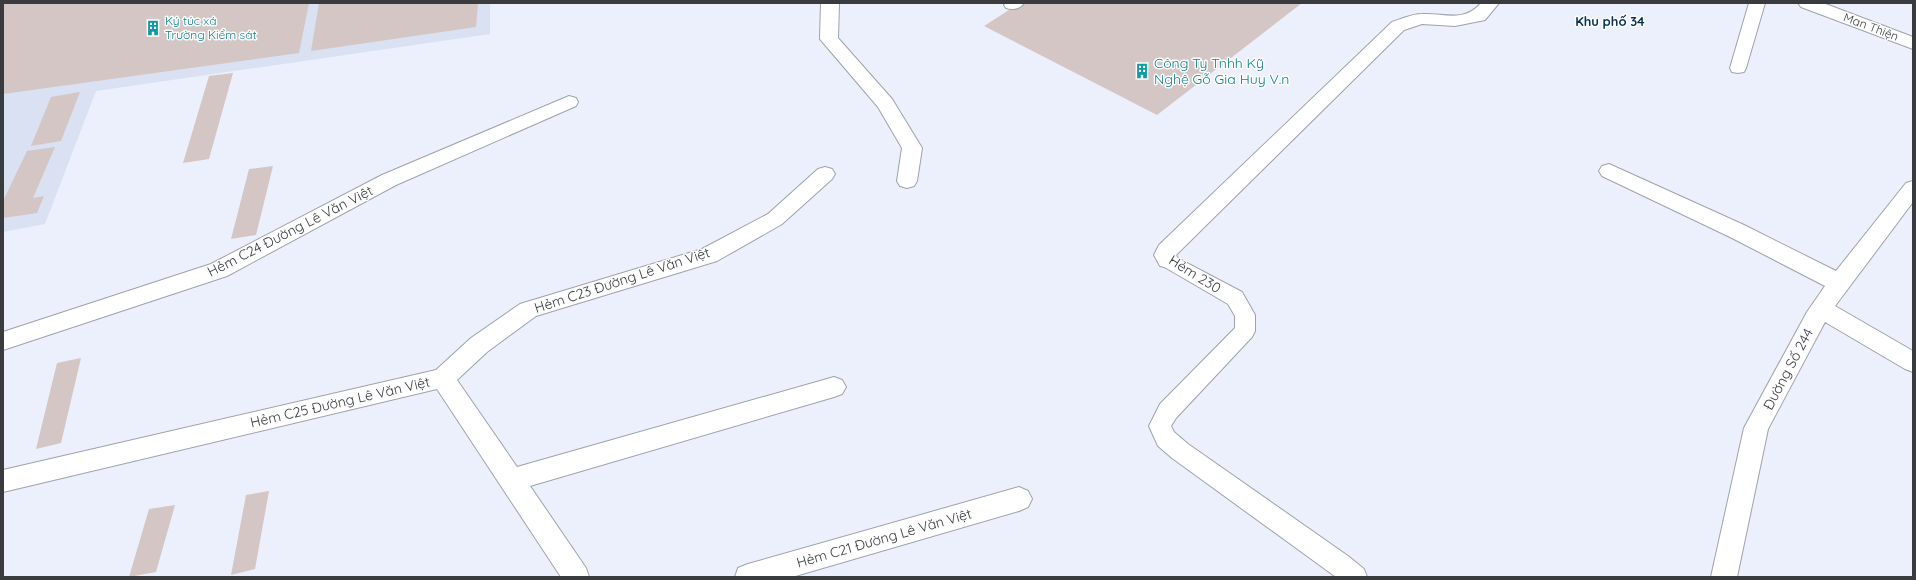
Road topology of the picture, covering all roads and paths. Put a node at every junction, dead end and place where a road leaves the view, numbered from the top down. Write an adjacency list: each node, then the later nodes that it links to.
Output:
1 (830, 3): 10 (street)
2 (1490, 3): 12 (street, Hẻm 230)
3 (1757, 3): 6 (lane)
4 (1807, 3): 5 (street, Man Thiện)
5 (1913, 43)
6 (1738, 68)
7 (569, 102): 15 (street, Hẻm C24 Đường Lê Văn Việt)
8 (1609, 171): 13 (street)
9 (825, 174): 17 (street, Hẻm C23 Đường Lê Văn Việt)
10 (907, 181)
11 (1913, 188): 13 (street, Đường Số 244)
12 (1168, 260): 22 (lane, Hẻm 230)
13 (1839, 283): 14 (street, Đường Số 244)
14 (1821, 310): 16 (street); 25 (street, Đường Số 244)
15 (3, 341)
16 (1913, 362)
17 (443, 378): 19 (street, Hẻm C25 Đường Lê Văn Việt); 20 (street, Hẻm C25 Đường Lê Văn Việt)
18 (834, 387): 19 (street)
19 (512, 480): 23 (street, Hẻm C25 Đường Lê Văn Việt)
20 (3, 481)
21 (1019, 499): 24 (street, Hẻm C21 Đường Lê Văn Việt)
22 (1347, 570)
23 (576, 577)
24 (748, 577)
25 (1724, 577)

